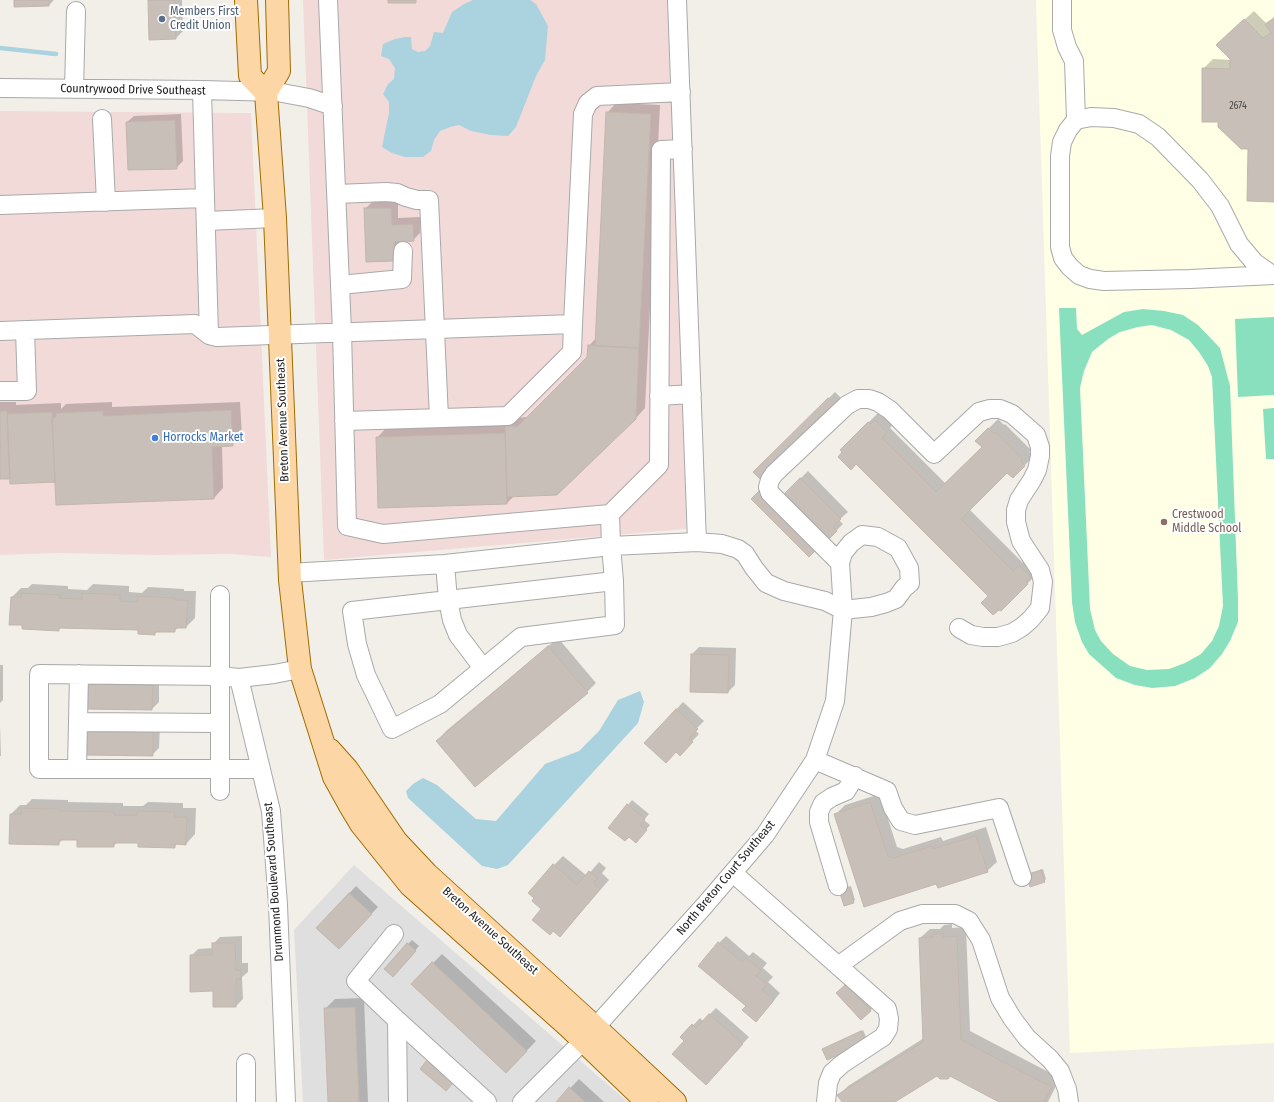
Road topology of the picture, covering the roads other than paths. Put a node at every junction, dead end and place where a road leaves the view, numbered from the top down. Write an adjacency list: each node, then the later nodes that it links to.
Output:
1 (246, 0): 13 (main road)
2 (250, 0): 8 (main road)
3 (277, 0): 8 (main road)
4 (328, 0): 14 (street)
5 (677, 0): 12 (street)
6 (1062, 0): 16 (street)
7 (76, 11): 10 (street)
8 (278, 34): 13 (main road)
9 (0, 88): 10 (street, Countrywood Drive Southeast)
10 (74, 89): 11 (street, Countrywood Drive Southeast)
11 (202, 90): 13 (street, Countrywood Drive Southeast); 19 (street)
12 (681, 92): 17 (street); 27 (street)
13 (266, 93): 14 (street, Countrywood Drive Southeast); 22 (main road, Breton Avenue Southeast)
14 (333, 106): 18 (street)
15 (102, 119): 20 (street)
16 (1076, 120): 25 (street); 25 (street)
17 (683, 149): 35 (street); 36 (street)
18 (337, 194): 26 (street); 28 (street)
19 (206, 198): 20 (street); 23 (street)
20 (106, 202): 21 (street)
21 (0, 205)
22 (275, 218): 23 (street); 32 (main road, Breton Avenue Southeast)
23 (206, 222): 33 (street)
24 (403, 250): 26 (street)
25 (1273, 275)
26 (340, 285): 31 (street)
27 (573, 324): 28 (street); 37 (street)
28 (435, 329): 31 (street); 37 (street)
29 (25, 330): 30 (street); 33 (street); 34 (street)
30 (0, 331)
31 (342, 332): 32 (street); 38 (street)
32 (280, 334): 33 (street); 44 (main road, Breton Avenue Southeast)
33 (209, 335)
34 (0, 391)
35 (692, 394): 36 (street); 40 (street)
36 (659, 396): 39 (street)
37 (439, 418): 38 (street)
38 (344, 421): 39 (street)
39 (610, 514): 41 (street)
40 (697, 542): 41 (street); 48 (street)
41 (611, 546): 43 (street); 45 (street)
42 (840, 563): 48 (street); 48 (street); 49 (street)
43 (445, 564): 44 (street); 47 (street)
44 (289, 573): 51 (main road, Breton Avenue Southeast)
45 (614, 581): 47 (street); 50 (street)
46 (220, 595): 53 (street)
47 (448, 600): 50 (street); 50 (street)
48 (843, 610): 57 (street, North Breton Court Southeast)
49 (959, 628)
50 (483, 668)
51 (300, 669): 54 (street); 69 (main road, Breton Avenue Southeast)
52 (79, 674): 53 (street); 55 (street); 58 (street)
53 (219, 676): 54 (street); 56 (street)
54 (239, 678): 60 (street, Drummond Boulevard Southeast)
55 (78, 722): 56 (street); 58 (street)
56 (220, 723): 59 (street)
57 (815, 760): 61 (street); 63 (street, North Breton Court Southeast)
58 (77, 769): 59 (street)
59 (220, 770): 60 (street); 62 (street)
60 (261, 770): 72 (street, Drummond Boulevard Southeast)
61 (855, 776): 64 (street); 65 (street)
62 (220, 791)
63 (732, 873): 67 (street); 69 (street, North Breton Court Southeast)
64 (1022, 877)
65 (838, 886)
66 (394, 934): 68 (street)
67 (838, 966): 78 (street); 79 (street)
68 (396, 1020): 73 (street); 74 (street)
69 (589, 1034): 75 (street, North Breton Court Southeast); 76 (main road, Breton Avenue Southeast); 77 (main road, Breton Avenue Southeast)
70 (246, 1063): 71 (street)
71 (246, 1102)
72 (286, 1102)
73 (398, 1102)
74 (487, 1102)
75 (522, 1102)
76 (647, 1102)
77 (675, 1102)
78 (826, 1102)
79 (1069, 1102)

